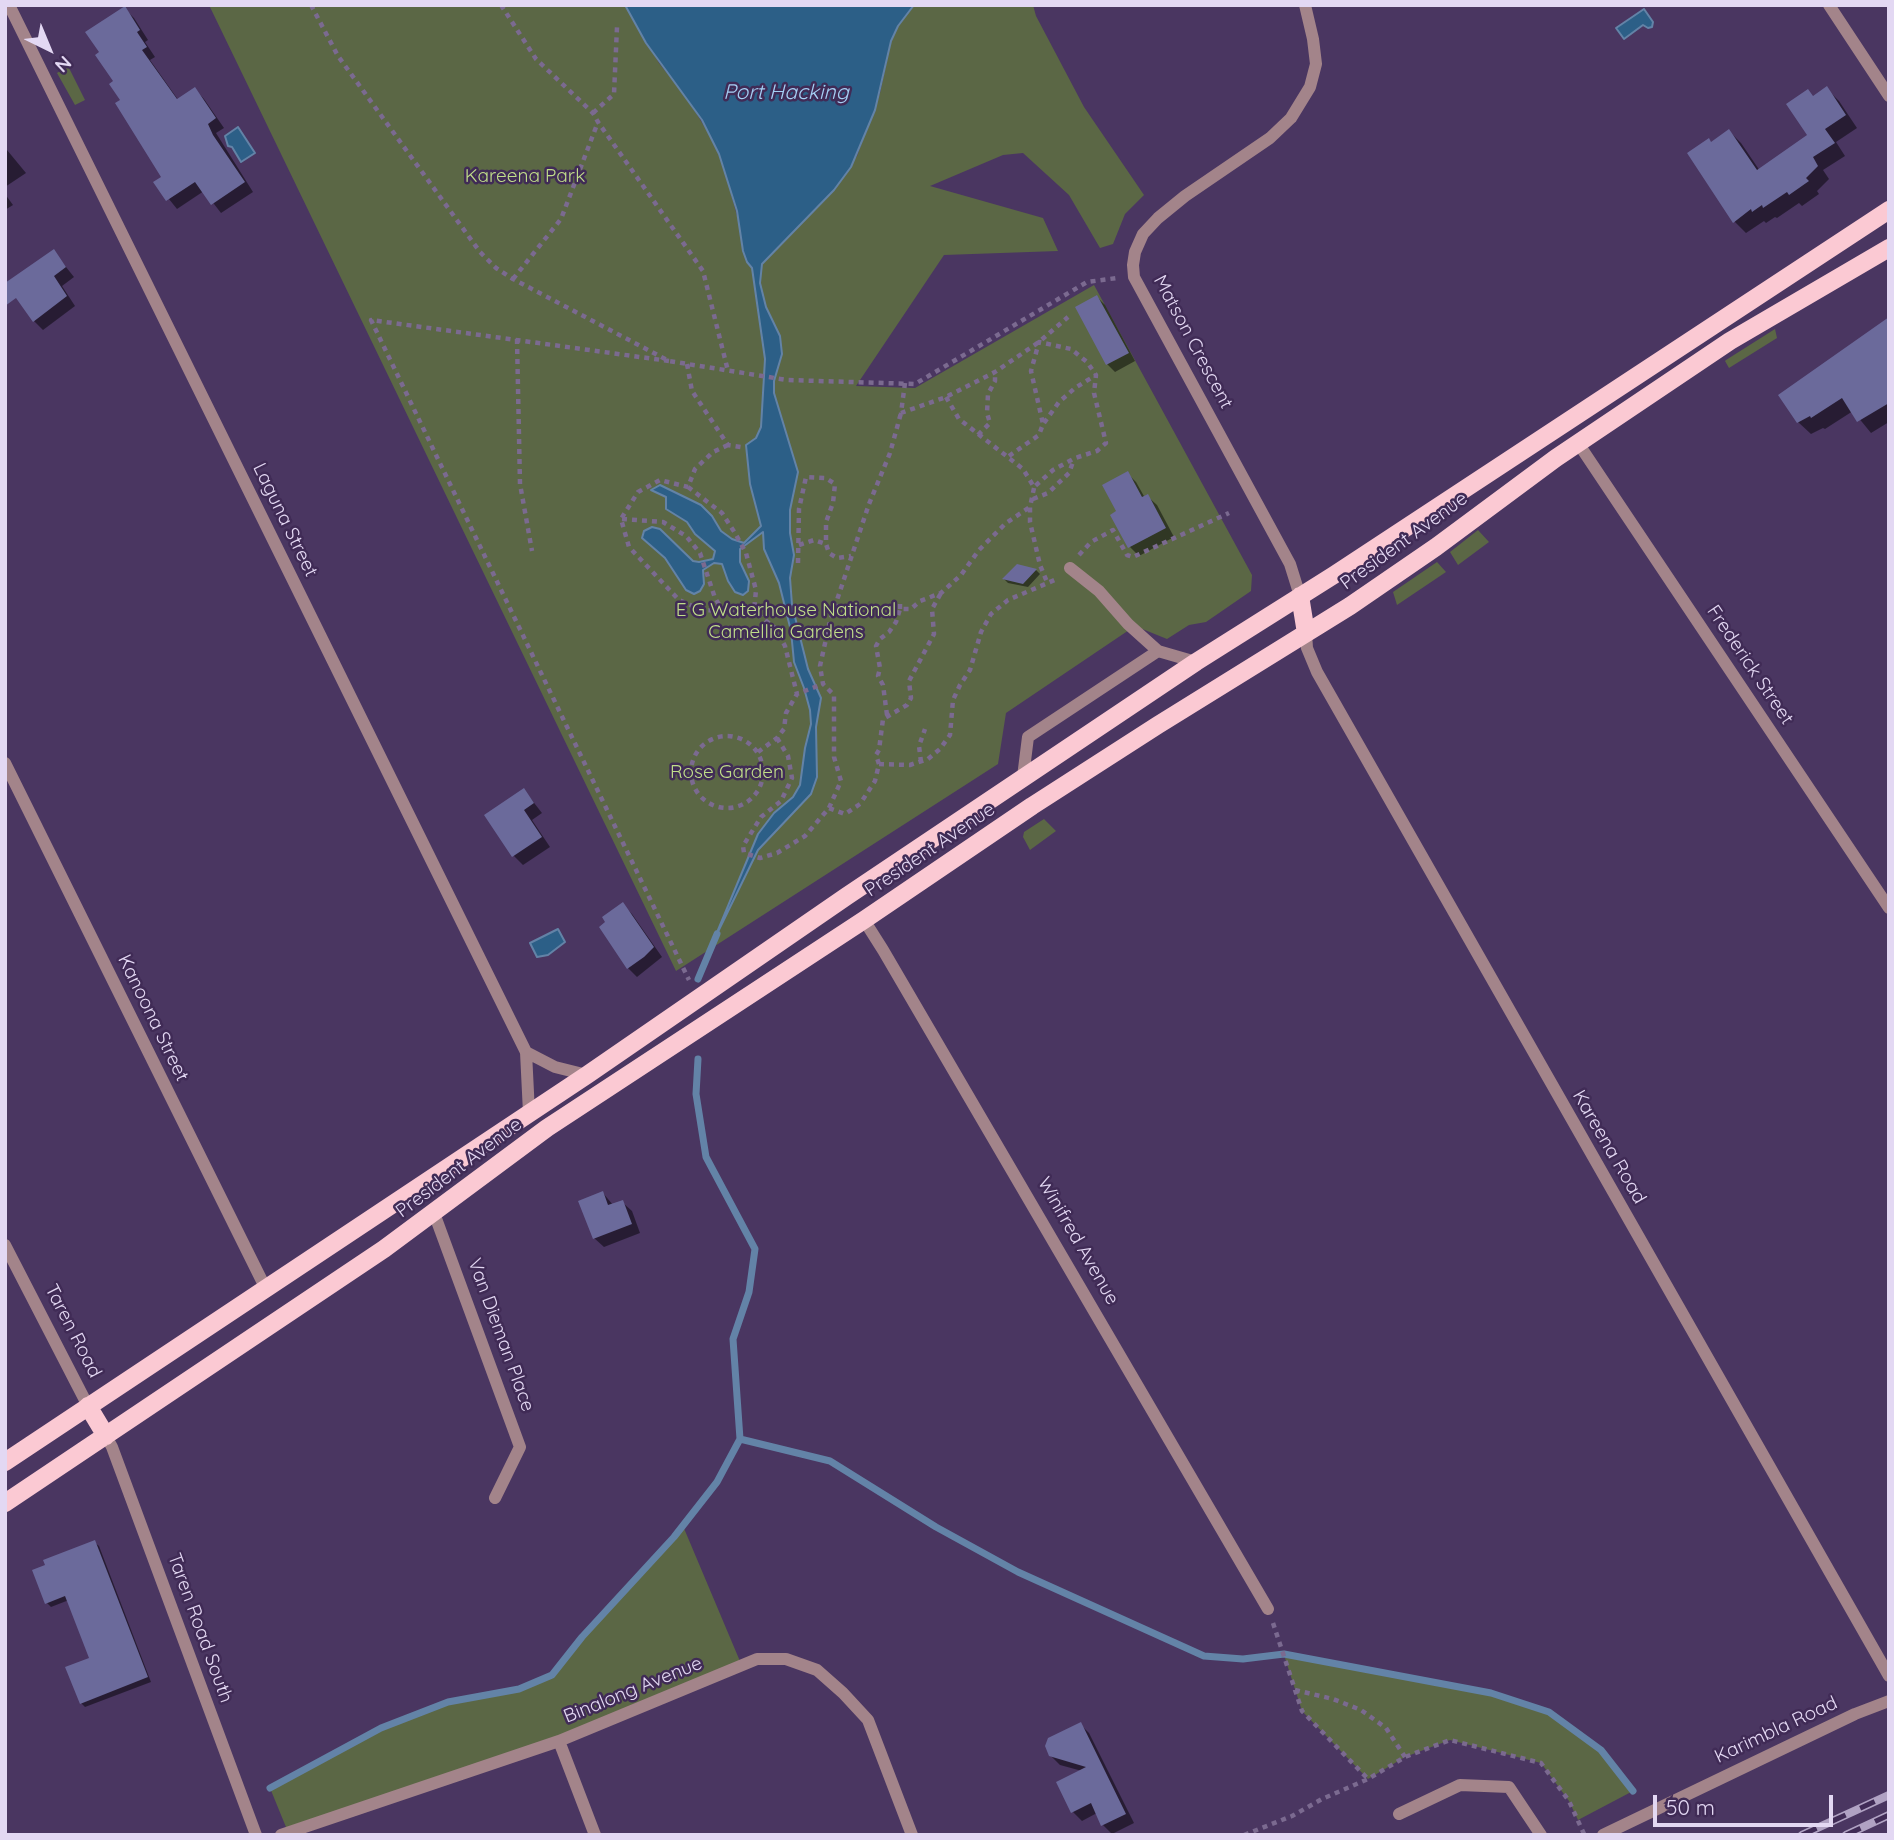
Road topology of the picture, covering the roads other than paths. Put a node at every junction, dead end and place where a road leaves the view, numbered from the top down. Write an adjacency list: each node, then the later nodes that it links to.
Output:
1 (9, 5): 18 (street, Laguna Street)
2 (1305, 5): 9 (street, Matson Crescent)
3 (1829, 5): 4 (street)
4 (1889, 96)
5 (1889, 210): 9 (main road, President Avenue)
6 (1889, 248): 7 (main road, President Avenue)
7 (1578, 443): 10 (main road, President Avenue); 16 (street, Frederick Street)
8 (1070, 568): 11 (street)
9 (1300, 596): 10 (main road, Matson Crescent); 12 (main road, President Avenue)
10 (1306, 633): 17 (main road, President Avenue); 31 (street, Kareena Road)
11 (1158, 651): 12 (street); 14 (street)
12 (1196, 662): 14 (main road, President Avenue)
13 (5, 763): 24 (street, Kanoona Street)
14 (1023, 777): 15 (main road, President Avenue)
15 (846, 896): 17 (main road, Winifred Avenue); 19 (main road, President Avenue)
16 (1889, 908)
17 (864, 920): 22 (main road, President Avenue); 30 (street, Winifred Avenue)
18 (526, 1052): 19 (street); 20 (street, Laguna Street)
19 (587, 1075): 20 (main road, President Avenue)
20 (529, 1114): 21 (main road, President Avenue)
21 (419, 1187): 22 (main road, Van Dieman Place); 24 (main road, President Avenue)
22 (434, 1213): 26 (main road, President Avenue); 28 (street, Van Dieman Place)
23 (5, 1245): 25 (street, Taren Road)
24 (266, 1289): 25 (main road, President Avenue)
25 (88, 1406): 26 (main road, Taren Road); 27 (main road, President Avenue)
26 (106, 1436): 29 (main road, President Avenue); 35 (street, Taren Road South)
27 (5, 1462)
28 (495, 1498)
29 (5, 1503)
30 (1268, 1609)
31 (1889, 1676)
32 (1889, 1701): 40 (street, Karimbla Road)
33 (559, 1741): 36 (street, Binalong Avenue); 37 (street); 38 (street, Binalong Avenue)
34 (1399, 1814): 39 (street)
35 (256, 1835)
36 (281, 1835)
37 (595, 1835)
38 (912, 1835)
39 (1541, 1835)
40 (1603, 1835)

